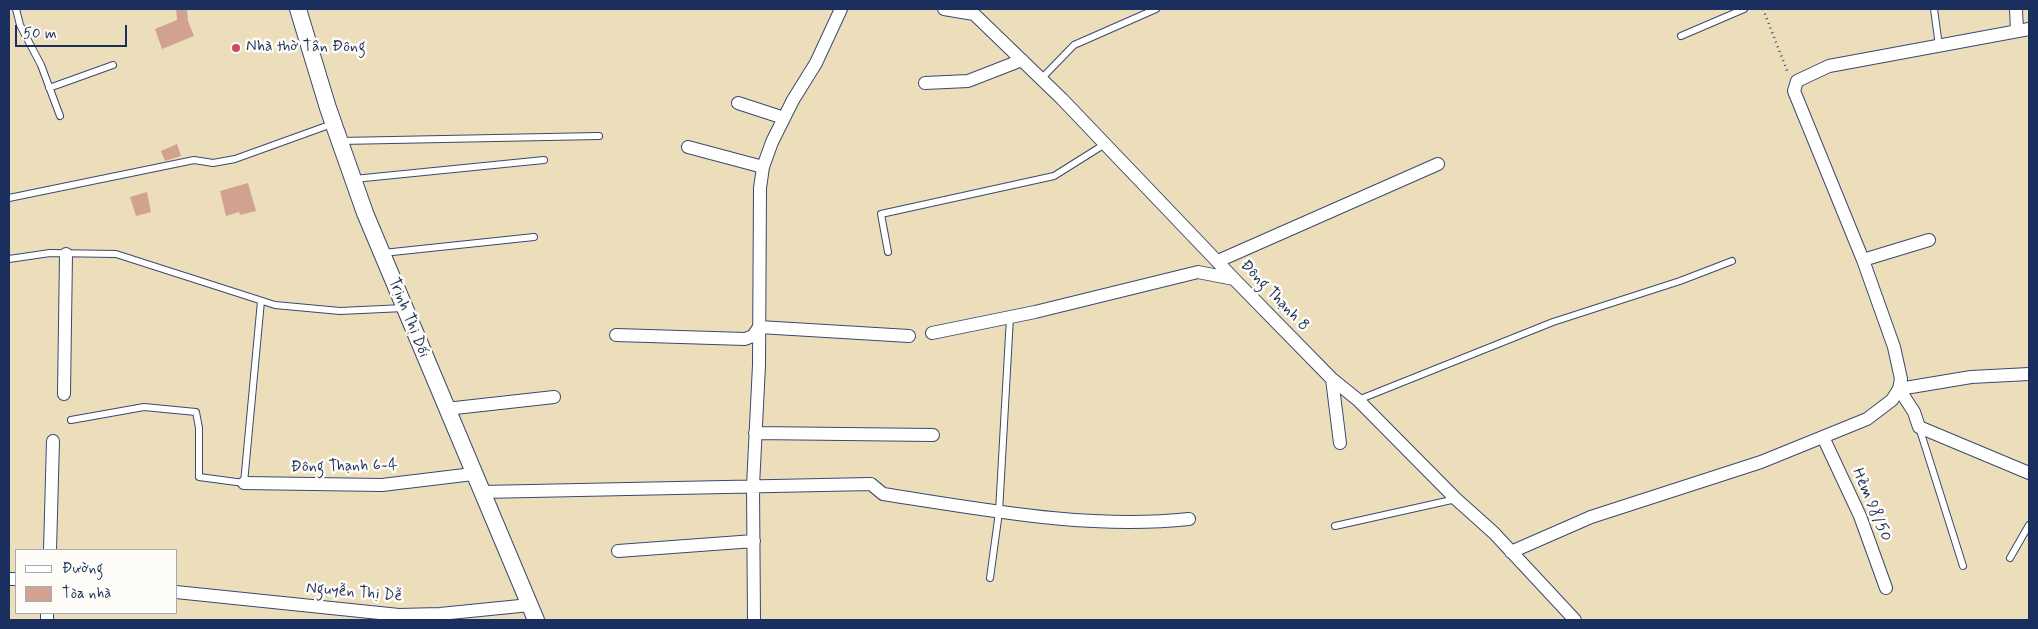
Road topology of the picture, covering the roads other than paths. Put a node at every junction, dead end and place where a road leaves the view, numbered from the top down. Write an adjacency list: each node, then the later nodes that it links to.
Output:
1 (16, 9): 17 (lane)
2 (298, 9): 21 (street, Trịnh Thị Dối)
3 (841, 9): 20 (street)
4 (944, 9): 9 (street, Đông Thạnh 8)
5 (1156, 9): 15 (lane)
6 (1744, 9): 11 (lane)
7 (1934, 9): 12 (lane)
8 (2016, 9): 10 (street)
9 (975, 11): 13 (street, Đông Thạnh 8)
10 (2023, 30): 12 (street)
11 (1682, 36)
12 (1939, 46): 37 (street)
13 (1022, 60): 15 (street, Đông Thạnh 8); 16 (street)
14 (113, 65): 17 (lane)
15 (1041, 79): 24 (street, Đông Thạnh 8)
16 (925, 83)
17 (49, 88): 19 (lane)
18 (738, 103): 20 (street)
19 (60, 116)
20 (784, 118): 28 (street)
21 (333, 124): 23 (street, Trịnh Thị Dối); 30 (lane)
22 (599, 136): 23 (lane)
23 (339, 142): 29 (street, Trịnh Thị Dối)
24 (1106, 144): 33 (lane); 38 (street, Đông Thạnh 8)
25 (688, 147): 28 (street)
26 (544, 160): 29 (lane)
27 (1438, 164): 38 (street)
28 (763, 167): 44 (street)
29 (352, 179): 34 (street, Trịnh Thị Dối)
30 (9, 198)
31 (534, 236): 34 (lane)
32 (1929, 240): 37 (street)
33 (888, 252)
34 (382, 253): 42 (street, Trịnh Thị Dối)
35 (66, 254): 36 (lane); 41 (lane); 51 (street)
36 (9, 259)
37 (1862, 260): 50 (street)
38 (1218, 261): 40 (street, Đông Thạnh 8)
39 (1732, 261): 53 (lane)
40 (1234, 279): 43 (street); 49 (street, Đông Thạnh 8)
41 (261, 301): 42 (lane); 64 (lane)
42 (404, 308): 54 (street, Trịnh Thị Dối)
43 (1010, 317): 45 (street); 68 (lane)
44 (759, 327): 46 (street); 47 (street); 57 (street)
45 (932, 333)
46 (616, 335)
47 (909, 336)
48 (2029, 374): 50 (street)
49 (1332, 379): 53 (street, Đông Thạnh 8); 61 (street)
50 (1899, 389): 56 (street); 59 (street)
51 (64, 394)
52 (554, 397): 54 (street)
53 (1358, 400): 67 (street, Đông Thạnh 8)
54 (446, 409): 63 (street, Trịnh Thị Dối)
55 (71, 420): 64 (lane)
56 (1919, 427): 62 (street); 77 (lane)
57 (755, 433): 58 (street); 65 (street)
58 (933, 435)
59 (1823, 436): 75 (street); 79 (street, Hẻm 98/50)
60 (53, 441): 73 (street)
61 (1340, 443)
62 (2029, 472)
63 (473, 474): 64 (street, Đông Thạnh 6-4); 66 (street, Trịnh Thị Dối)
64 (244, 483)
65 (753, 486): 66 (street); 68 (street); 72 (street)
66 (482, 492): 81 (street, Trịnh Thị Dối)
67 (1456, 499): 71 (lane); 75 (street, Đông Thạnh 8)
68 (999, 512): 69 (street); 78 (lane)
69 (1188, 519)
70 (2029, 525): 76 (lane)
71 (1335, 526)
72 (754, 541): 74 (street); 82 (street)
73 (50, 549)
74 (618, 551)
75 (1511, 552): 83 (street, Đông Thạnh 8)
76 (2010, 558)
77 (1963, 566)
78 (990, 578)
79 (1886, 588)
80 (178, 592): 81 (street, Nguyễn Thị Dễ)
81 (533, 613)
82 (754, 620)
83 (1574, 620)

